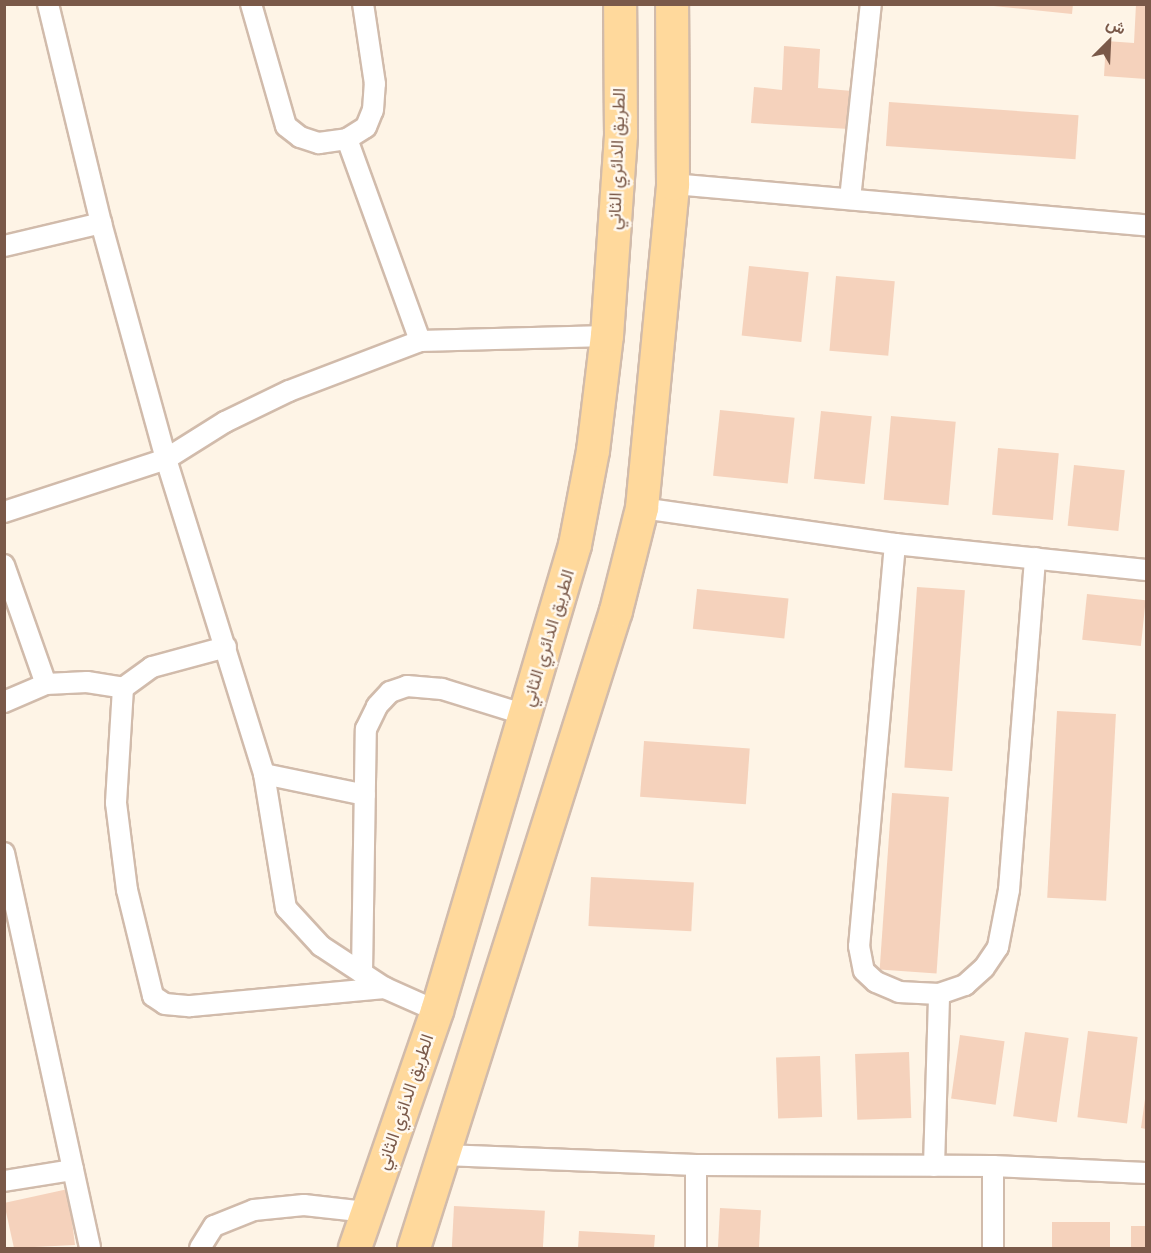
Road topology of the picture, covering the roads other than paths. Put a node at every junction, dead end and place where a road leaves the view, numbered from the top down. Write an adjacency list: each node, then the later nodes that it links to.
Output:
1 (48, 4): 10 (street)
2 (251, 4): 7 (street)
3 (363, 4): 7 (street)
4 (620, 4): 13 (main road, الطريق الدائري الثاني)
5 (672, 4): 8 (main road)
6 (870, 4): 9 (street)
7 (347, 140): 14 (street)
8 (673, 184): 9 (street); 16 (main road)
9 (850, 199): 11 (street)
10 (101, 223): 12 (street); 15 (street)
11 (1146, 225)
12 (4, 246)
13 (607, 336): 14 (street); 26 (main road, الطريق الدائري الثاني)
14 (420, 341): 15 (street)
15 (166, 459): 17 (street); 22 (street)
16 (642, 508): 18 (street); 34 (main road)
17 (4, 512)
18 (894, 544): 19 (street); 32 (street)
19 (1035, 558): 21 (street); 32 (street)
20 (4, 565): 23 (street)
21 (1146, 570)
22 (226, 647): 24 (street); 27 (street)
23 (46, 684): 24 (street); 25 (street)
24 (123, 688): 31 (street)
25 (4, 702)
26 (526, 715): 28 (street); 33 (main road, الطريق الدائري الثاني)
27 (264, 774): 28 (street); 30 (street)
28 (365, 795): 30 (street)
29 (4, 853): 38 (street)
30 (362, 973): 31 (street)
31 (385, 988): 33 (street)
32 (939, 994): 36 (street)
33 (437, 1011): 41 (main road, الطريق الدائري الثاني)
34 (444, 1155): 35 (street); 45 (main road)
35 (696, 1164): 36 (street); 46 (street)
36 (934, 1166): 37 (street)
37 (993, 1166): 39 (street); 47 (street)
38 (73, 1170): 40 (street); 42 (street)
39 (1146, 1173)
40 (4, 1181)
41 (366, 1212): 43 (street); 44 (main road, الطريق الدائري الثاني)
42 (90, 1248)
43 (200, 1248)
44 (356, 1248)
45 (414, 1248)
46 (696, 1248)
47 (993, 1248)

